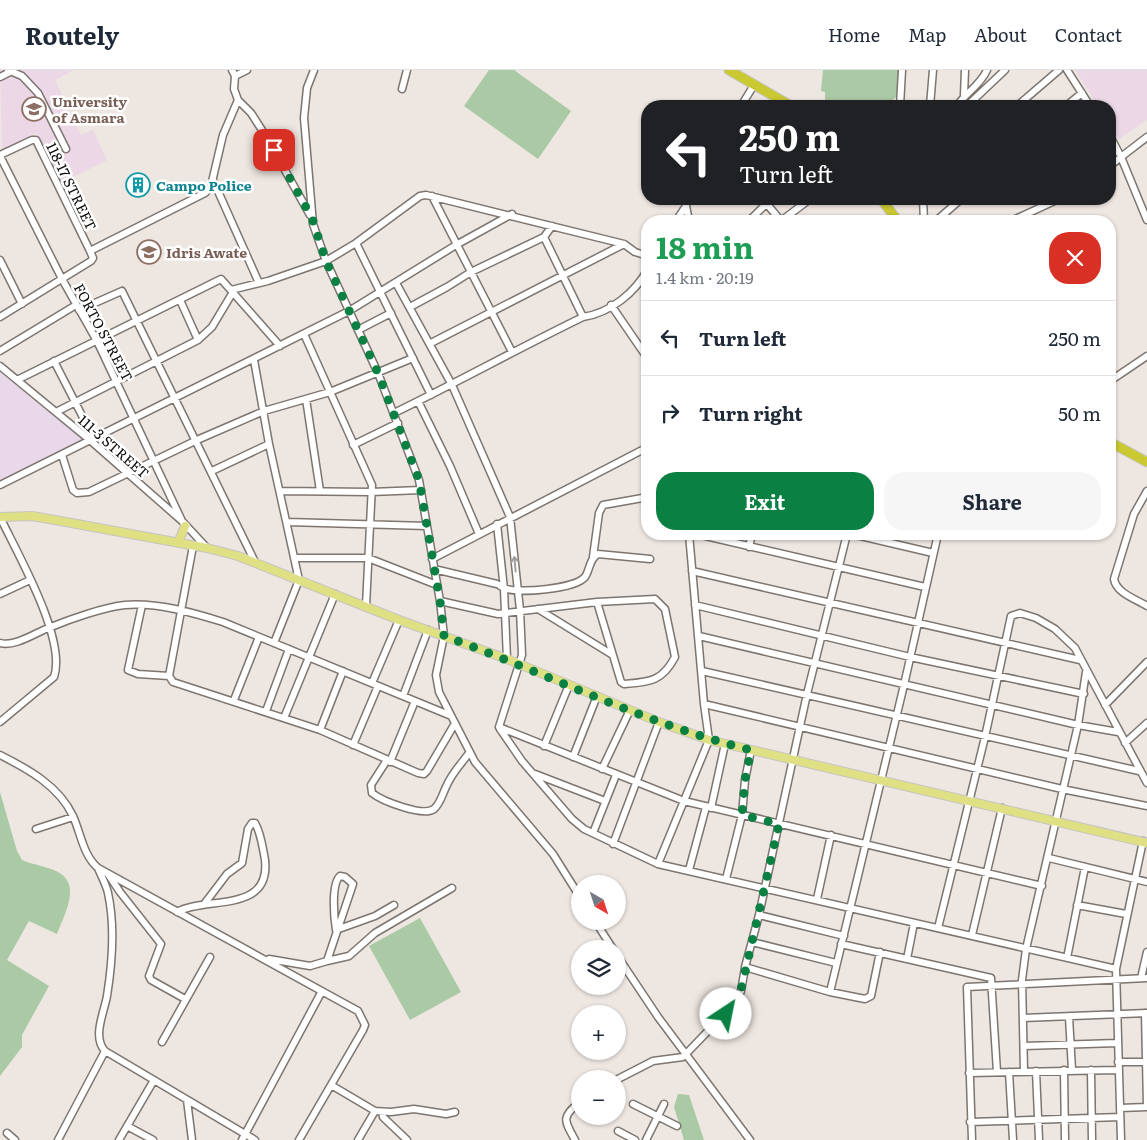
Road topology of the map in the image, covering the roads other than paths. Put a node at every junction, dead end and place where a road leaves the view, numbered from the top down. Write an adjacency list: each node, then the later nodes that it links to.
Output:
1 (247, 70): 13 (street)
2 (314, 70): 46 (street)
3 (408, 70): 16 (street)
4 (729, 70): 15 (highway)
5 (902, 70): 22 (street)
6 (933, 70): 23 (street)
7 (965, 70): 18 (street)
8 (987, 70): 18 (street)
9 (1005, 70): 25 (street)
10 (1059, 70): 26 (street)
11 (1067, 70): 17 (street)
12 (9, 71): 14 (street); 31 (street)
13 (233, 73): 19 (street)
14 (0, 77)
15 (754, 85): 20 (street); 21 (highway)
16 (402, 89)
17 (1082, 93): 27 (street); 28 (street)
18 (964, 95): 24 (street)
19 (238, 100): 35 (street); 46 (street)
20 (745, 100)
21 (780, 100)
22 (900, 100)
23 (930, 100)
24 (961, 100)
25 (973, 100)
26 (1024, 100)
27 (1073, 100)
28 (1086, 100)
29 (1147, 137): 33 (street)
30 (1116, 147): 33 (street)
31 (66, 149)
32 (0, 156): 53 (street, 118-17 STREET); 59 (street, FORTO STREET)
33 (1121, 157): 34 (street); 47 (street)
34 (1116, 161)
35 (213, 180): 53 (street); 61 (street)
36 (432, 196): 41 (street); 50 (street); 52 (street)
37 (765, 205): 42 (street)
38 (802, 205): 43 (street)
39 (954, 205): 44 (street)
40 (1046, 205): 45 (street)
41 (512, 214): 48 (street); 52 (street)
42 (755, 215)
43 (789, 215)
44 (943, 215)
45 (1024, 215)
46 (312, 218): 56 (street)
47 (1147, 220)
48 (552, 226): 49 (street); 51 (street)
49 (544, 237): 57 (street); 58 (street)
50 (356, 243): 56 (street); 64 (street)
51 (624, 244): 54 (street); 58 (street)
52 (456, 245): 57 (street); 62 (street)
53 (90, 251): 59 (street)
54 (641, 254)
55 (0, 260): 66 (street)
56 (326, 261): 61 (street); 70 (street)
57 (471, 272): 68 (street); 71 (street)
58 (563, 275): 71 (street); 74 (street)
59 (62, 279): 66 (street); 69 (street, FORTO STREET)
60 (641, 280): 67 (street)
61 (259, 283): 63 (street)
62 (396, 283): 64 (street); 68 (street)
63 (232, 291): 65 (street); 79 (street); 81 (street)
64 (380, 293): 70 (street); 72 (street)
65 (180, 300): 75 (street); 79 (street)
66 (22, 304): 73 (street)
67 (612, 305): 74 (street); 82 (street)
68 (410, 306): 80 (street)
69 (78, 308): 75 (street); 78 (street, FORTO STREET); 83 (street)
70 (349, 311): 76 (street); 77 (street)
71 (491, 312): 80 (street); 84 (street)
72 (391, 313): 76 (street); 86 (street)
73 (0, 316)
74 (583, 317): 84 (street)
75 (138, 319): 78 (street); 89 (street)
76 (358, 330): 91 (street)
77 (304, 334): 81 (street); 96 (street)
78 (97, 340): 88 (street); 94 (street, FORTO STREET)
79 (198, 340): 89 (street)
80 (431, 344): 95 (street)
81 (280, 346): 87 (street)
82 (641, 348)
83 (0, 351)
84 (512, 352): 95 (street)
85 (1147, 356): 92 (street)
86 (413, 358): 91 (street); 97 (street)
87 (254, 360): 99 (street); 102 (street)
88 (54, 361): 93 (street); 101 (street)
89 (157, 361): 94 (street); 99 (street)
90 (0, 366): 93 (street, 111-3 STREET)
91 (378, 373): 96 (street); 104 (street)
92 (1116, 377)
93 (18, 380): 103 (street, 111-3 STREET)
94 (116, 382): 101 (street); 105 (street, FORTO STREET)
95 (452, 385): 97 (street); 126 (street)
96 (330, 392): 98 (street); 110 (street)
97 (431, 395): 100 (street)
98 (306, 399): 102 (street); 121 (street)
99 (175, 400): 105 (street); 108 (street)
100 (418, 401): 104 (street); 132 (street)
101 (74, 402): 103 (street); 107 (street)
102 (264, 411): 108 (street); 109 (street)
103 (56, 412): 107 (street, 111-3 STREET)
104 (394, 413): 106 (street)
105 (134, 418): 107 (street); 114 (street, FORTO STREET)
106 (398, 424): 110 (street); 119 (street)
107 (92, 440): 113 (street); 117 (street, 111-3 STREET)
108 (197, 440): 114 (street); 116 (street)
109 (269, 444): 116 (street); 120 (street)
110 (353, 445): 123 (street)
111 (1116, 445): 115 (highway)
112 (641, 451): 126 (street)
113 (62, 455): 117 (street); 118 (street)
114 (155, 461): 117 (street); 128 (street, FORTO STREET)
115 (1147, 462)
116 (212, 471): 149 (street)
117 (127, 474): 128 (street, 111-3 STREET)
118 (0, 485)
119 (421, 490): 123 (street); 131 (street)
120 (280, 491): 121 (street); 127 (street)
121 (320, 491): 123 (street)
122 (1147, 491): 167 (street)
123 (371, 492): 130 (street)
124 (641, 498): 144 (street)
125 (0, 517): 139 (main road); 153 (street)
126 (510, 517): 129 (street); 158 (street, one-way to 126)
127 (287, 522): 130 (street); 145 (street)
128 (183, 523): 139 (main road); 142 (street, 111-3 STREET)
129 (498, 524): 132 (street); 157 (street)
130 (369, 525): 131 (street); 146 (street)
131 (427, 526): 147 (street)
132 (478, 534): 147 (street)
133 (689, 540): 152 (street)
134 (721, 540): 141 (street)
135 (751, 540): 141 (street)
136 (846, 540): 150 (street)
137 (878, 540): 143 (street)
138 (936, 540): 143 (street)
139 (178, 543): 140 (main road)
140 (193, 546): 142 (main road); 170 (street)
141 (749, 547): 150 (street)
142 (207, 548): 149 (main road)
143 (933, 553): 156 (street)
144 (593, 557): 148 (street); 158 (street)
145 (294, 558): 146 (street); 154 (street)
146 (368, 558): 155 (street); 166 (street)
147 (432, 559): 151 (street)
148 (650, 559)
149 (256, 562): 154 (main road)
150 (839, 568): 156 (street); 163 (street)
151 (434, 569): 155 (street); 157 (street)
152 (692, 571): 163 (street); 165 (street)
153 (30, 580): 159 (street); 174 (street)
154 (298, 580): 160 (main road); 181 (street)
155 (437, 585): 161 (street)
156 (926, 587): 173 (street)
157 (504, 589): 158 (street); 171 (street)
158 (517, 589): 169 (street)
159 (0, 594)
160 (335, 594): 166 (main road); 186 (street)
161 (440, 601): 171 (street); 177 (street)
162 (597, 602): 168 (street); 184 (street); 184 (street)
163 (831, 603): 173 (street); 176 (street)
164 (142, 605): 170 (street); 174 (street); 196 (street)
165 (695, 605): 176 (street); 178 (street)
166 (366, 606): 172 (main road)
167 (1147, 606)
168 (538, 608): 169 (street); 184 (street)
169 (520, 610): 171 (street); 191 (street)
170 (182, 612): 179 (street); 196 (street)
171 (506, 614): 187 (street)
172 (399, 620): 175 (main road); 197 (street)
173 (918, 623): 182 (street); 185 (street)
174 (51, 626): 180 (street); 214 (street)
175 (428, 630): 177 (main road); 202 (street)
176 (823, 634): 185 (street); 190 (street)
177 (444, 636): 187 (main road); 211 (street)
178 (700, 636): 190 (street); 193 (street)
179 (259, 637): 181 (street); 204 (street)
180 (0, 643)
181 (274, 643): 183 (street)
182 (1004, 643): 188 (street); 188 (street); 195 (street)
183 (289, 649): 186 (street); 210 (street)
184 (611, 654)
185 (910, 657): 195 (street); 199 (street)
186 (309, 658): 192 (street); 213 (street)
187 (507, 658): 191 (main road)
188 (1080, 660): 194 (street)
189 (1147, 662): 208 (street)
190 (815, 663): 199 (street); 200 (street)
191 (519, 664): 198 (main road); 220 (street)
192 (342, 671): 197 (street); 221 (street)
193 (702, 671): 200 (street); 206 (street)
194 (1086, 672): 201 (street); 208 (street)
195 (997, 674): 201 (street); 207 (street)
196 (169, 676): 204 (street)
197 (375, 685): 202 (street); 227 (street)
198 (569, 685): 203 (main road); 228 (street)
199 (904, 685): 207 (street); 212 (street)
200 (807, 694): 212 (street); 219 (street)
201 (1084, 694): 218 (street)
202 (403, 696): 205 (street)
203 (597, 696): 209 (main road); 234 (street)
204 (234, 700): 210 (street)
205 (415, 701): 211 (street); 236 (street)
206 (704, 704): 219 (street); 224 (street)
207 (991, 705): 218 (street); 223 (street)
208 (1104, 705): 222 (street)
209 (630, 710): 215 (main road); 238 (street)
210 (266, 711): 213 (street)
211 (449, 715): 217 (street)
212 (896, 715): 223 (street); 229 (street)
213 (284, 718): 221 (street)
214 (0, 722)
215 (659, 722): 224 (main road); 243 (street)
216 (1147, 723): 225 (street)
217 (454, 725): 231 (street); 236 (street)
218 (1078, 725): 222 (street); 233 (street)
219 (801, 726): 229 (street); 235 (street)
220 (499, 728): 228 (street); 240 (street)
221 (320, 730): 227 (street)
222 (1118, 732): 225 (street)
223 (985, 737): 233 (street); 237 (street)
224 (709, 740): 226 (main road); 247 (street)
225 (1125, 743): 239 (street)
226 (725, 744): 230 (main road); 250 (street)
227 (353, 745): 236 (street)
228 (544, 746): 234 (street)
229 (888, 747): 237 (street); 242 (street)
230 (751, 750): 235 (main road); 252 (street)
231 (469, 753): 236 (street); 273 (street)
232 (0, 755): 253 (street)
233 (1070, 756): 239 (street); 245 (street)
234 (573, 758): 238 (street)
235 (793, 760): 242 (main road); 255 (street)
236 (388, 761)
237 (977, 768): 245 (street); 248 (street)
238 (602, 769): 241 (street)
239 (1139, 771): 244 (street)
240 (534, 774): 246 (street); 257 (street)
241 (616, 775): 243 (street); 246 (street)
242 (881, 780): 248 (main road); 260 (street)
243 (635, 783): 247 (street); 261 (street)
244 (1147, 783)
245 (1062, 788): 249 (street); 254 (street)
246 (605, 801): 257 (street)
247 (684, 801): 250 (street); 263 (street)
248 (969, 801): 251 (main road); 264 (street)
249 (1147, 806)
250 (709, 807): 252 (street); 267 (street)
251 (1002, 808): 254 (main road); 269 (street)
252 (742, 815): 255 (street); 271 (street)
253 (73, 817): 256 (street); 266 (street)
254 (1056, 822): 259 (main road); 262 (street)
255 (779, 824): 258 (street); 276 (street)
256 (36, 828)
257 (593, 833): 261 (street)
258 (830, 835): 260 (street); 277 (street)
259 (1145, 842): 270 (street)
260 (867, 843): 264 (street); 281 (street)
261 (613, 844): 263 (street)
262 (1048, 858): 265 (street); 274 (street)
263 (658, 864): 267 (street)
264 (953, 864): 269 (street); 286 (street)
265 (1084, 866): 270 (street); 280 (street)
266 (98, 868): 268 (street); 319 (street)
267 (689, 870): 271 (street)
268 (108, 873): 282 (street); 310 (street)
269 (987, 873): 274 (street); 288 (street)
270 (1134, 878): 272 (street); 283 (street)
271 (726, 879): 276 (street)
272 (1147, 882)
273 (571, 883)
274 (1042, 886): 292 (street)
275 (452, 888): 299 (street)
276 (765, 888): 277 (street); 284 (street)
277 (817, 899): 281 (street)
278 (205, 903): 278 (street); 282 (street)
279 (394, 905): 287 (street)
280 (1078, 905): 283 (street); 297 (street)
281 (851, 908): 285 (street); 289 (street)
282 (177, 912): 296 (street)
283 (1126, 914): 303 (street)
284 (759, 915): 289 (street); 290 (street)
285 (914, 923): 286 (street); 298 (street)
286 (938, 928): 288 (street)
287 (336, 930): 287 (street); 299 (street)
288 (972, 935): 292 (street)
289 (844, 936): 291 (street)
290 (752, 942): 300 (street); 302 (street)
291 (841, 944): 293 (street); 300 (street)
292 (1026, 949): 297 (street); 306 (street)
293 (880, 952): 298 (street); 309 (street)
294 (1147, 952): 304 (street)
295 (210, 957): 310 (street)
296 (263, 957): 299 (street); 308 (street)
297 (1066, 958): 303 (street)
298 (907, 959): 307 (street)
299 (327, 961)
300 (836, 963): 309 (street)
301 (626, 968): 320 (street)
302 (745, 968): 309 (street); 320 (street)
303 (1116, 969): 305 (street)
304 (1144, 978): 305 (street)
305 (1116, 979): 306 (street); 312 (street)
306 (1022, 984): 307 (street); 314 (street)
307 (993, 985): 328 (street); 330 (street)
308 (322, 991): 333 (street); 353 (street)
309 (830, 992)
310 (185, 999): 315 (street)
311 (1146, 1013): 312 (street); 322 (street)
312 (1116, 1015): 313 (street); 316 (street)
313 (1069, 1017): 314 (street); 317 (street)
314 (1023, 1018): 318 (street)
315 (162, 1042)
316 (1117, 1043): 317 (street); 321 (street)
317 (1071, 1044): 318 (street); 323 (street)
318 (1024, 1046): 326 (street)
319 (105, 1051): 332 (street); 355 (street)
320 (686, 1054): 331 (street); 366 (street)
321 (1118, 1062): 322 (street); 325 (street)
322 (1146, 1062): 337 (street)
323 (1068, 1070): 324 (street); 327 (street); 344 (street)
324 (1091, 1070): 325 (street); 345 (street)
325 (1118, 1070): 338 (street)
326 (1024, 1071): 327 (street); 329 (street)
327 (1036, 1071): 346 (street)
328 (997, 1072): 329 (street); 330 (street)
329 (1009, 1072): 347 (street)
330 (969, 1073): 348 (street)
331 (626, 1074)
332 (154, 1080): 334 (street); 349 (street)
333 (331, 1085): 339 (street); 360 (street)
334 (187, 1100): 353 (street); 358 (street)
335 (633, 1104): 342 (street)
336 (664, 1104): 342 (street)
337 (1147, 1106): 338 (street)
338 (1120, 1108): 343 (street)
339 (378, 1112): 340 (street); 361 (street); 362 (street)
340 (455, 1112)
341 (571, 1112): 363 (street)
342 (658, 1117): 350 (street); 365 (street)
343 (1120, 1117): 345 (street); 372 (street)
344 (1065, 1118): 345 (street); 346 (street); 370 (street)
345 (1092, 1118): 371 (street)
346 (1038, 1119): 347 (street); 369 (street)
347 (1012, 1120): 348 (street); 368 (street)
348 (970, 1122): 367 (street)
349 (127, 1126): 356 (street); 357 (street)
350 (677, 1126)
351 (618, 1131): 364 (street)
352 (7, 1133): 354 (street)
353 (243, 1137): 359 (street)
354 (15, 1140)
355 (58, 1140)
356 (119, 1140)
357 (153, 1140)
358 (192, 1140)
359 (255, 1140)
360 (299, 1140)
361 (358, 1140)
362 (407, 1140)
363 (575, 1140)
364 (635, 1140)
365 (646, 1140)
366 (750, 1140)
367 (972, 1140)
368 (1013, 1140)
369 (1039, 1140)
370 (1066, 1140)
371 (1092, 1140)
372 (1121, 1140)

